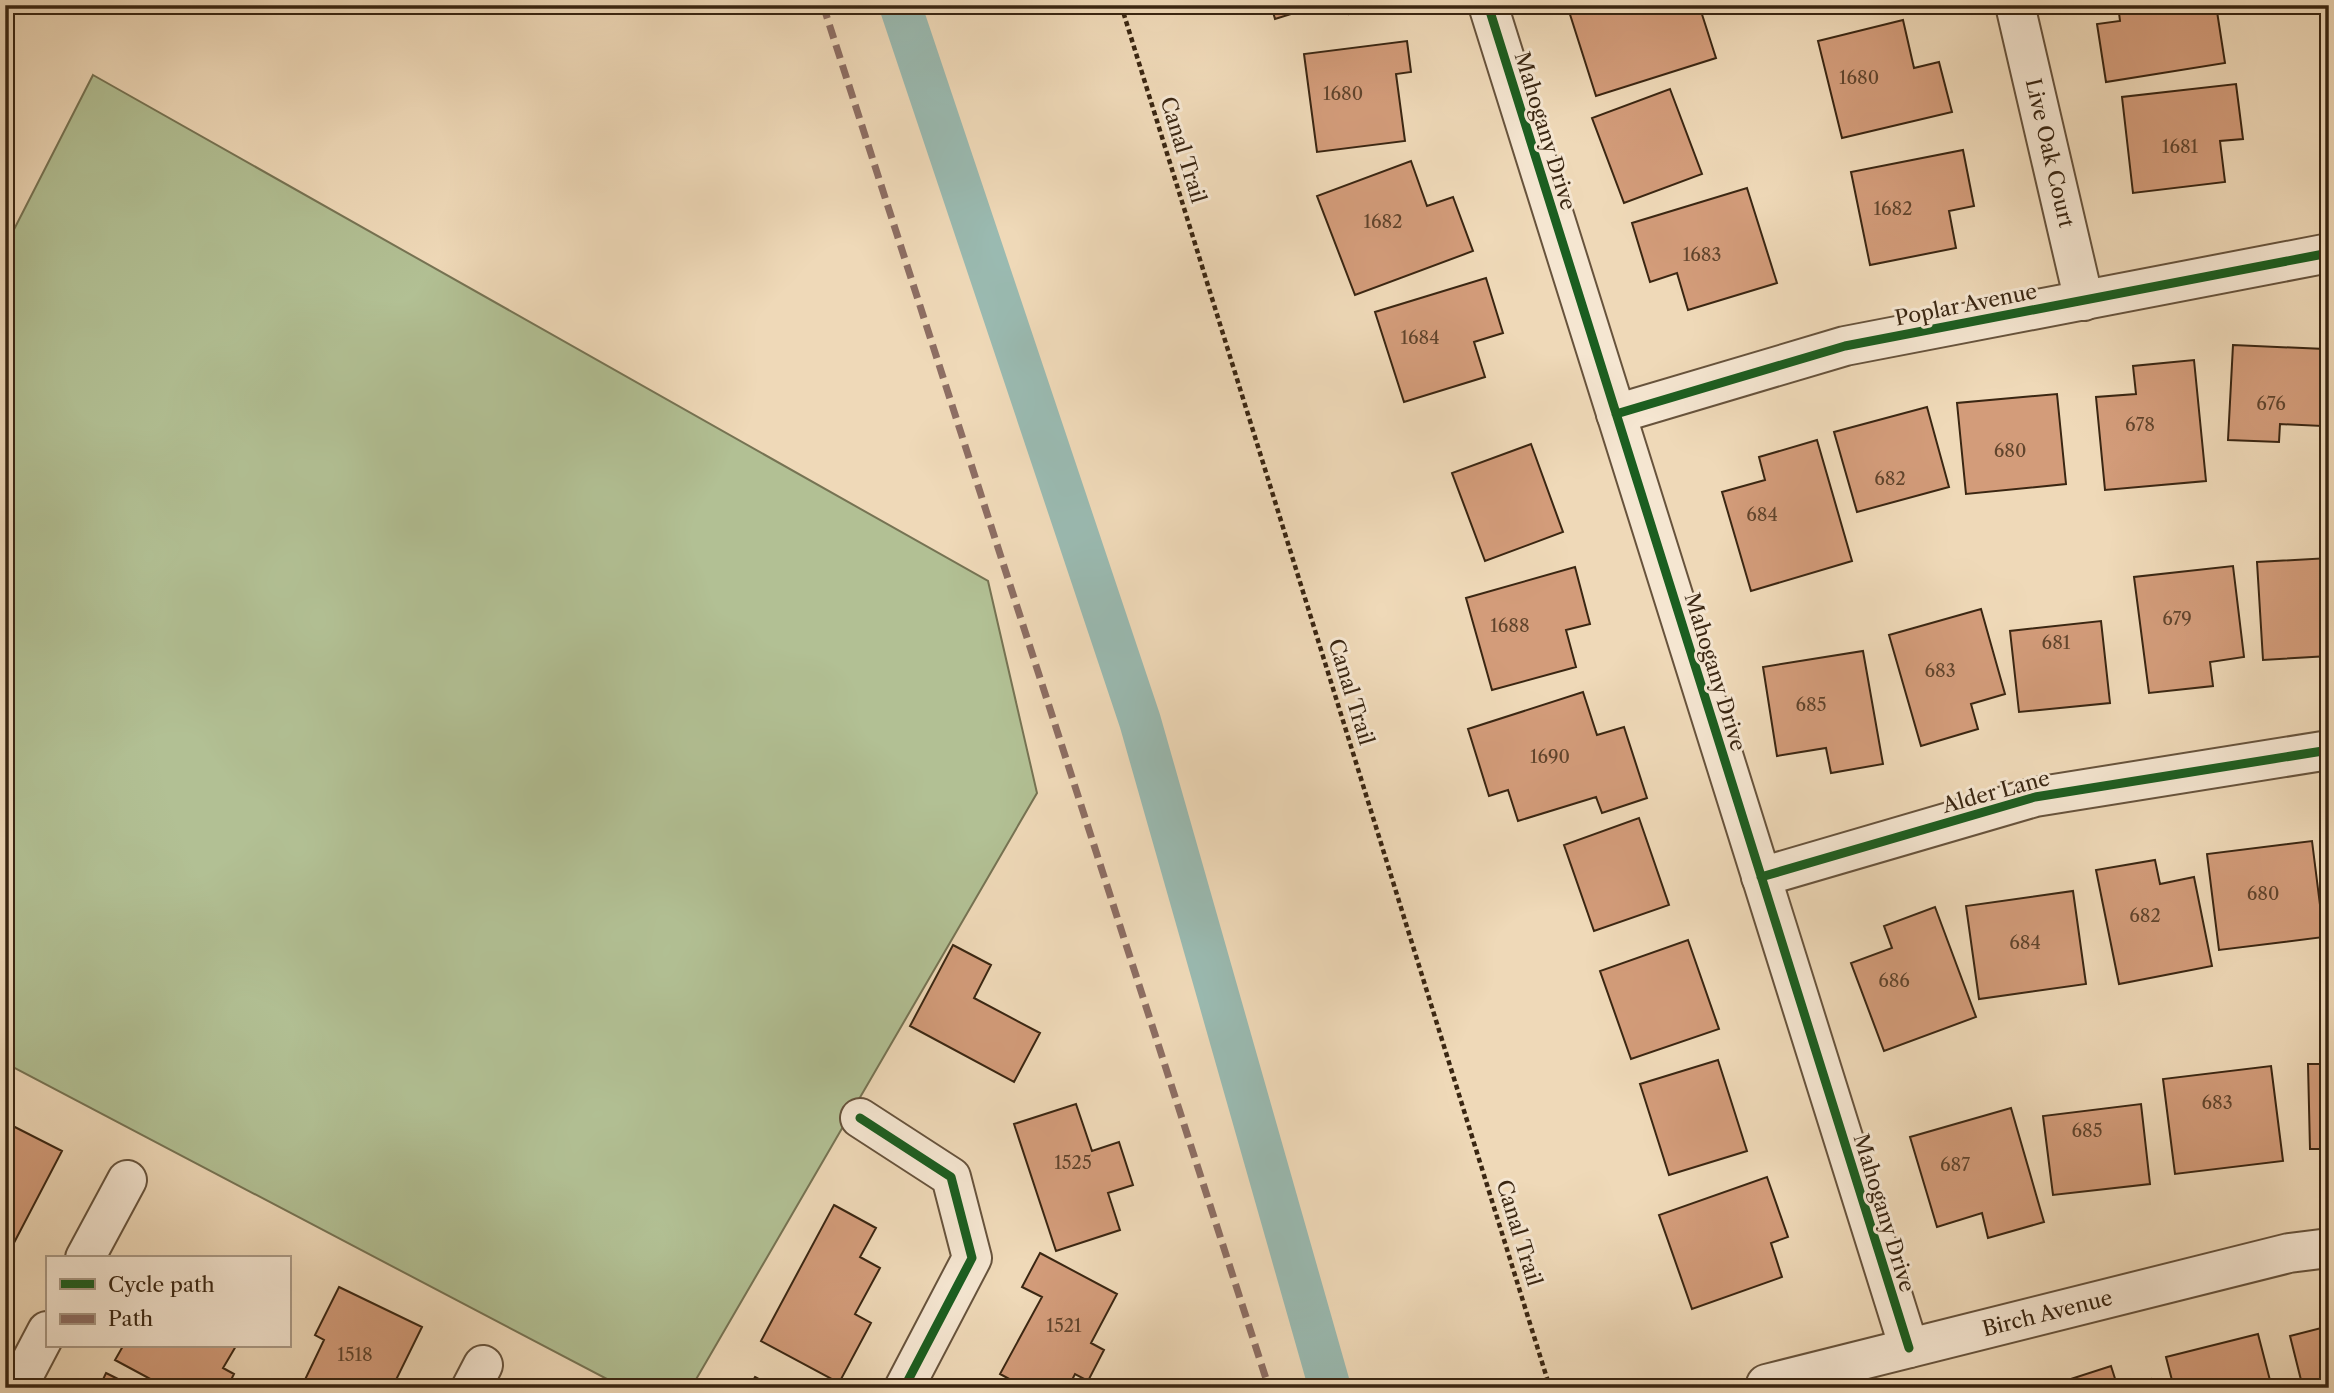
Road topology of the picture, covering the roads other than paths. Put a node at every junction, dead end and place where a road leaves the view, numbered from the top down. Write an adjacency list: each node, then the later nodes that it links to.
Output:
1 (1488, 5): 5 (street, Mahogany Drive)
2 (2015, 5): 4 (street, Live Oak Court)
3 (2329, 253): 4 (street, Poplar Avenue)
4 (2084, 301): 5 (street, Poplar Avenue)
5 (1616, 414): 7 (street, Mahogany Drive)
6 (2329, 750): 7 (street, Alder Lane)
7 (1761, 877): 13 (street, Mahogany Drive)
8 (860, 1118): 16 (street)
9 (127, 1180): 11 (street)
10 (2329, 1248): 13 (street, Birch Avenue)
11 (86, 1256)
12 (46, 1333): 15 (street)
13 (1909, 1348): 14 (street, Birch Avenue)
14 (1766, 1384)
15 (17, 1388)
16 (904, 1388)

